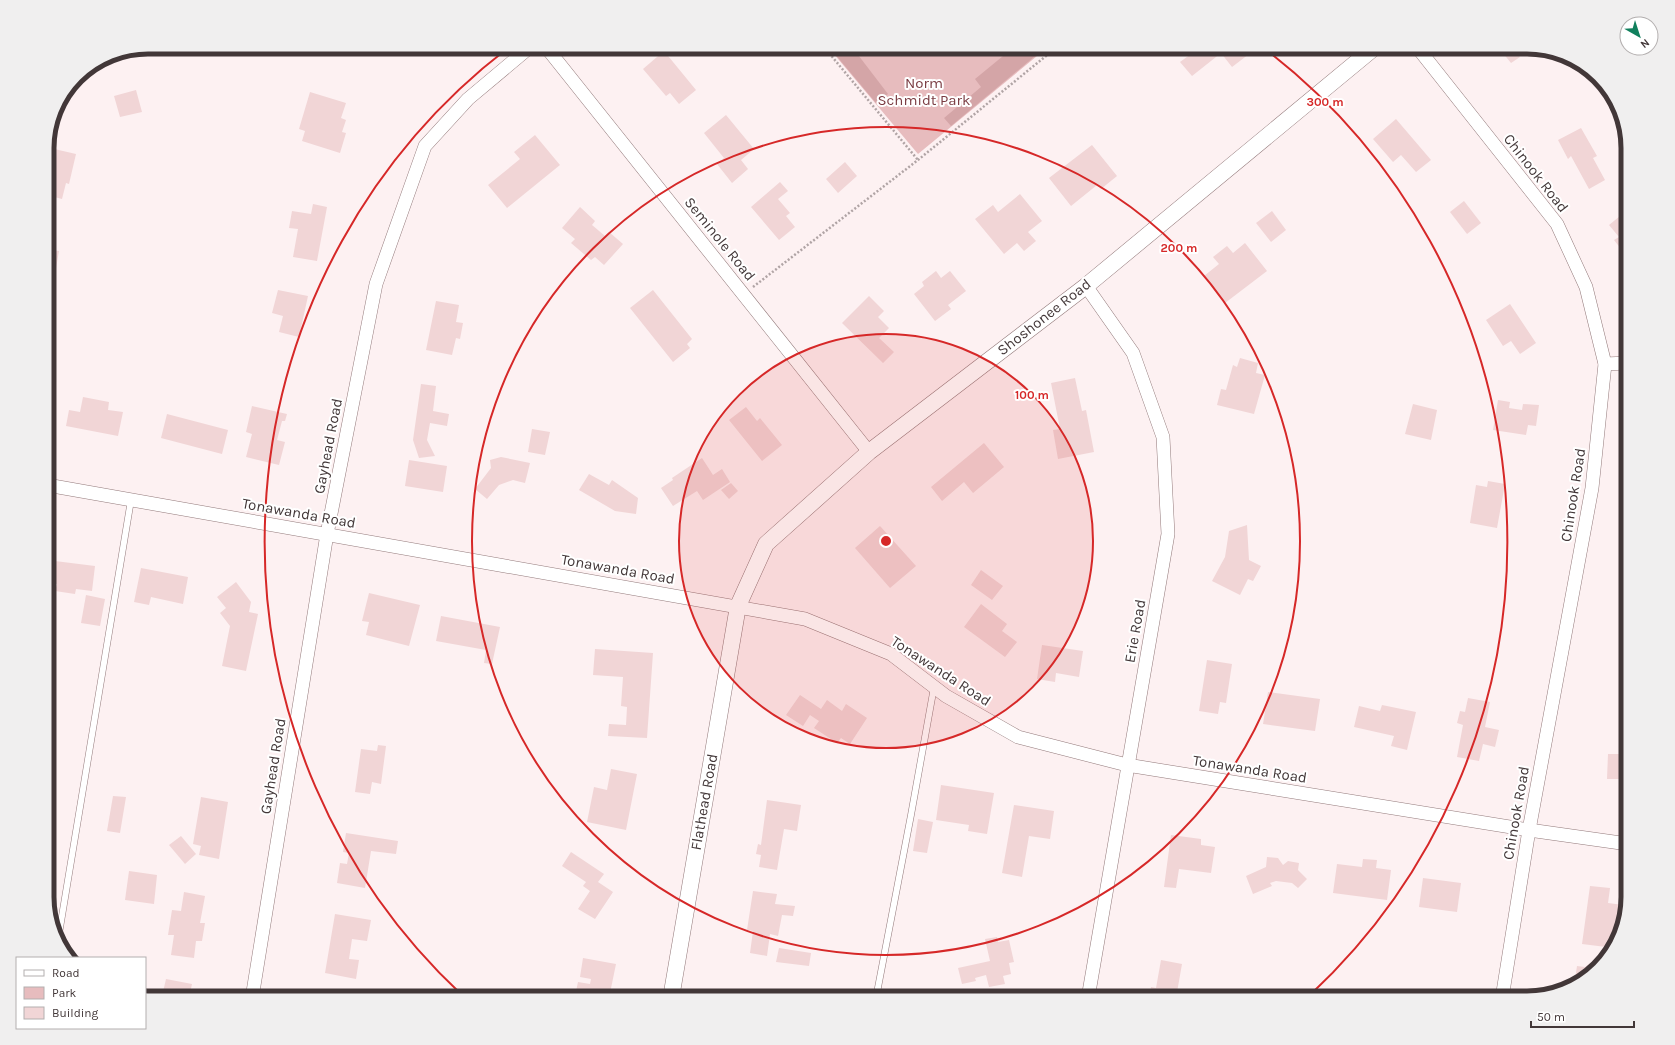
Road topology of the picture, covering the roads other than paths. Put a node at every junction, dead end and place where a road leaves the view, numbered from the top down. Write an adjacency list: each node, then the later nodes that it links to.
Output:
1 (522, 54): 11 (street, Gayhead Road)
2 (552, 54): 8 (street, Seminole Road)
3 (1367, 54): 5 (street, Shoshonee Road)
4 (1423, 54): 7 (street, Chinook Road)
5 (1086, 286): 8 (street, Shoshonee Road); 14 (street, Erie Road)
6 (1621, 363): 7 (street)
7 (1605, 364): 15 (street, Chinook Road)
8 (869, 452): 12 (street, Shoshonee Road)
9 (54, 486): 10 (street, Tonawanda Road)
10 (131, 500): 11 (street, Tonawanda Road); 17 (lane)
11 (327, 534): 12 (street, Tonawanda Road); 18 (street, Gayhead Road)
12 (738, 606): 13 (street, Tonawanda Road); 19 (street, Flathead Road)
13 (934, 687): 14 (street, Tonawanda Road); 20 (lane)
14 (1127, 765): 15 (street, Tonawanda Road); 21 (street, Erie Road)
15 (1529, 830): 16 (street, Tonawanda Road); 22 (street, Chinook Road)
16 (1621, 843)
17 (60, 930)
18 (253, 991)
19 (672, 991)
20 (877, 991)
21 (1089, 991)
22 (1503, 991)

